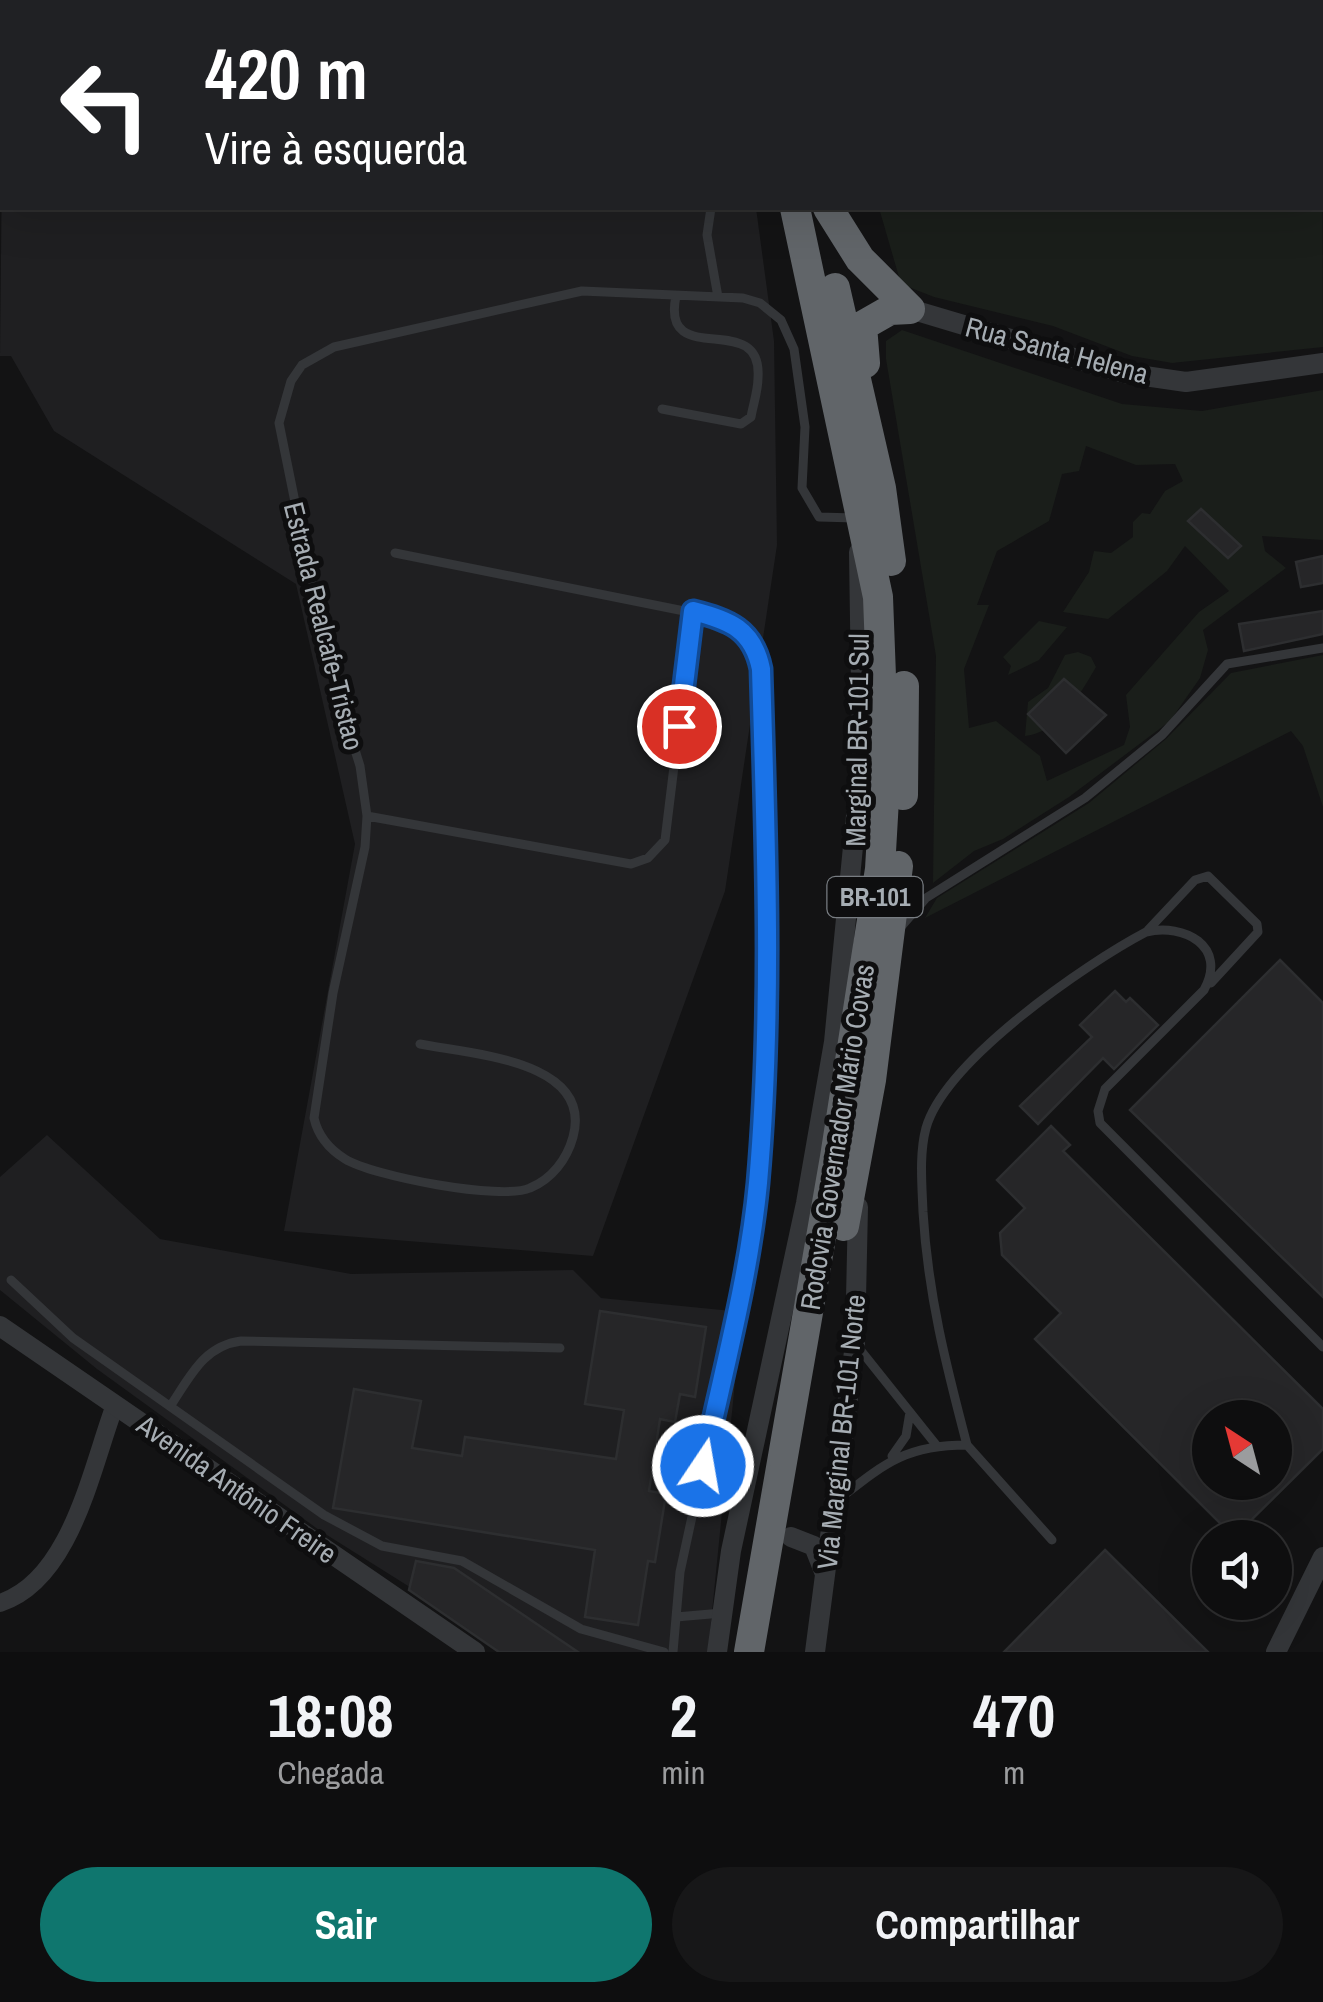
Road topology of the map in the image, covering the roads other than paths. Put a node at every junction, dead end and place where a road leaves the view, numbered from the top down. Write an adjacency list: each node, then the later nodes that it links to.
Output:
1 (711, 210): 6 (lane)
2 (795, 210): 10 (highway, Rodovia Governador Mário Covas / BR-101)
3 (816, 210): 12 (highway, Rodovia Governador Mário Covas / BR-101)
4 (829, 210): 7 (highway)
5 (676, 296): 6 (lane, Estrada Realcafe-Tristao); 9 (lane); 15 (lane, Estrada Realcafe-Tristao)
6 (718, 296): 10 (lane, Estrada Realcafe-Tristao)
7 (910, 310): 8 (street, Rua Santa Helena); 12 (highway)
8 (1323, 363)
9 (662, 409)
10 (865, 527): 36 (street, Marginal BR-101 Sul); 46 (highway, Rodovia Governador Mário Covas / BR-101)
11 (395, 553): 13 (lane)
12 (896, 593): 17 (highway, Rodovia Governador Mário Covas / BR-101)
13 (693, 611): 15 (lane); 41 (lane)
14 (1323, 648): 17 (lane)
15 (366, 816): 19 (lane, Estrada Realcafe-Tristao)
16 (1146, 932): 18 (lane); 18 (lane); 29 (lane)
17 (890, 938): 20 (highway, Rodovia Governador Mário Covas / BR-101)
18 (1204, 990): 24 (lane)
19 (420, 1044)
20 (858, 1152): 23 (street, Via Marginal BR-101 Norte); 47 (highway, Rodovia Governador Mário Covas / BR-101)
21 (11, 1280): 26 (lane)
22 (0, 1326): 27 (street, Avenida Antônio Freire)
23 (856, 1344): 28 (lane); 32 (street, Via Marginal BR-101 Norte)
24 (1323, 1347)
25 (560, 1348): 26 (lane)
26 (171, 1404): 43 (lane)
27 (115, 1405): 39 (street); 42 (street, Avenida Antônio Freire)
28 (910, 1410): 30 (lane); 31 (lane)
29 (967, 1445): 30 (lane); 35 (lane)
30 (937, 1446): 31 (lane)
31 (890, 1458): 32 (lane)
32 (836, 1502): 38 (street, Via Marginal BR-101 Norte)
33 (763, 1534): 36 (street)
34 (790, 1537): 38 (street)
35 (1052, 1540)
36 (731, 1552): 40 (street, Marginal BR-101 Sul)
37 (1323, 1557): 49 (street)
38 (826, 1576): 48 (street, Via Marginal BR-101 Norte)
39 (0, 1603)
40 (722, 1612): 41 (lane); 45 (street, Marginal BR-101 Sul)
41 (676, 1617): 44 (lane)
42 (475, 1652)
43 (664, 1652)
44 (673, 1652)
45 (717, 1652)
46 (748, 1652)
47 (769, 1652)
48 (816, 1652)
49 (1276, 1652)

